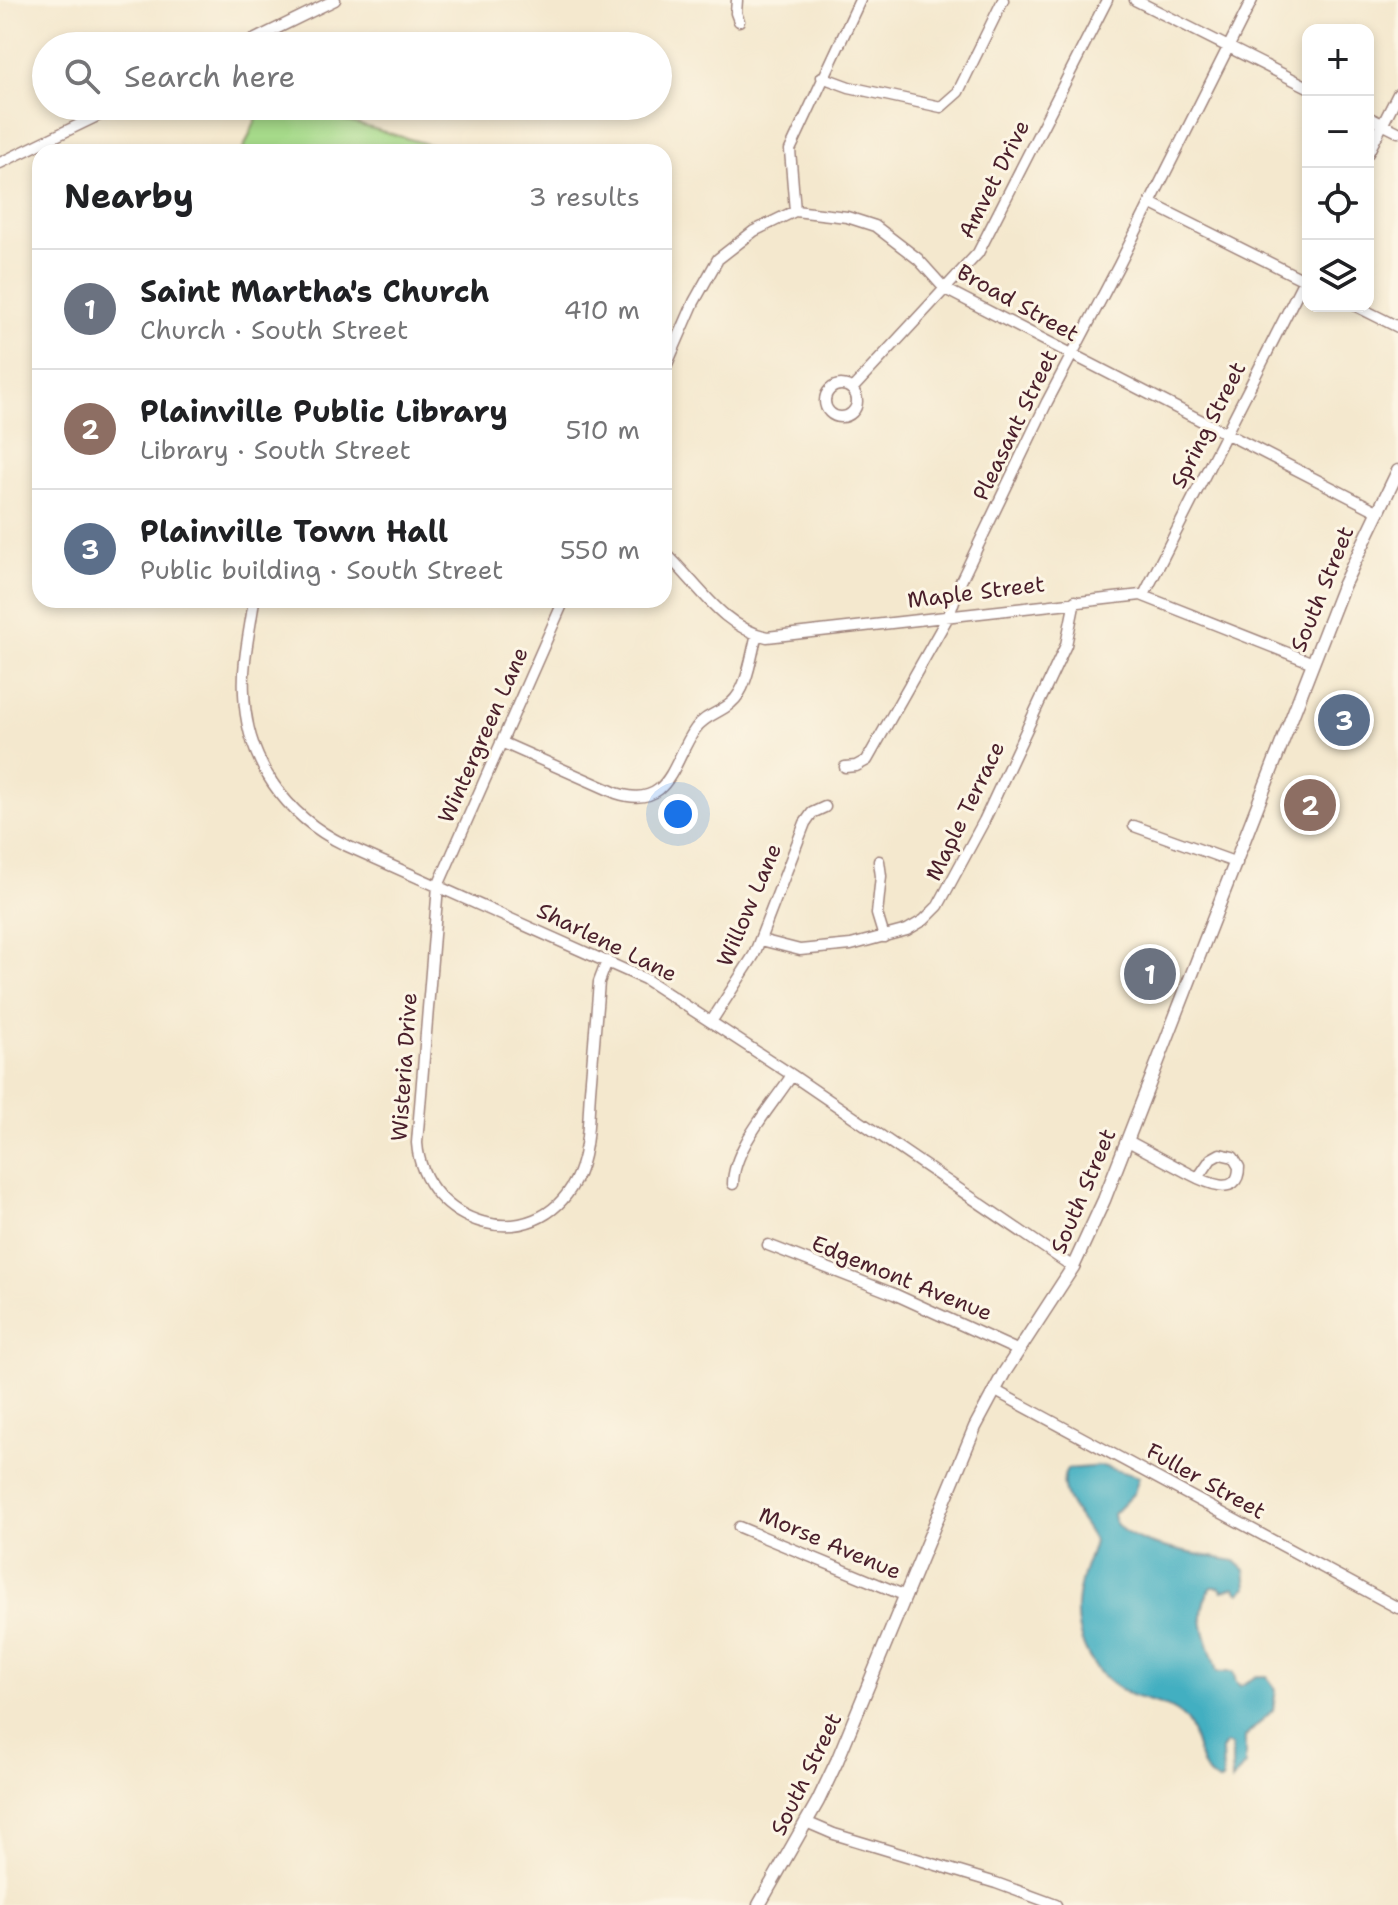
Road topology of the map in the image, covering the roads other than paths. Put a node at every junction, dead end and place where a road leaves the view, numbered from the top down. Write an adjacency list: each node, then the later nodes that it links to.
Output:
1 (335, 0): 9 (street)
2 (737, 0): 8 (street)
3 (860, 0): 11 (street)
4 (1003, 0): 11 (street)
5 (1107, 0): 26 (street, Amvet Drive)
6 (1135, 0): 10 (street)
7 (1252, 0): 10 (street, Pleasant Street)
8 (739, 21)
9 (270, 32)
10 (1228, 46): 12 (street); 22 (street, Pleasant Street)
11 (822, 77): 23 (street)
12 (1302, 84)
13 (1398, 94): 16 (street)
14 (89, 120): 19 (street)
15 (1374, 120): 16 (street)
16 (1382, 124): 17 (street); 18 (street)
17 (1398, 132)
18 (1374, 141)
19 (39, 144)
20 (32, 148): 21 (street)
21 (0, 163)
22 (1150, 203): 24 (street); 30 (street, Pleasant Street)
23 (795, 211): 26 (street, Broad Street); 29 (street)
24 (1302, 276)
25 (1302, 288): 32 (street, Spring Street)
26 (945, 289): 30 (street, Broad Street); 31 (street, Amvet Drive)
27 (1368, 312): 28 (street)
28 (1398, 327)
29 (672, 353)
30 (1072, 356): 32 (street, Broad Street); 40 (street, Pleasant Street)
31 (852, 389)
32 (1225, 435): 34 (street, Broad Street); 36 (street, Spring Street)
33 (1398, 471): 34 (main road, South Street)
34 (1377, 511): 42 (main road, South Street)
35 (672, 560): 41 (street, Maple Street)
36 (1144, 595): 37 (street, Maple Street); 42 (street, Maple Street)
37 (1075, 601): 40 (street, Maple Street); 50 (street, Maple Terrace)
38 (253, 608): 49 (street, Sharlene Lane)
39 (560, 608): 43 (street, Wintergreen Lane)
40 (949, 615): 41 (street, Maple Street); 44 (street, Pleasant Street)
41 (757, 634): 43 (street)
42 (1313, 663): 48 (main road, South Street)
43 (501, 742): 49 (street, Wintergreen Lane)
44 (845, 767)
45 (825, 807): 51 (street, Willow Lane)
46 (1134, 826): 48 (street)
47 (879, 861): 50 (street)
48 (1237, 863): 55 (main road, South Street)
49 (438, 886): 52 (street, Sharlene Lane); 52 (street, Wisteria Drive)
50 (884, 937): 51 (street, Maple Terrace)
51 (761, 940): 53 (street, Willow Lane)
52 (607, 961): 53 (street, Sharlene Lane)
53 (711, 1022): 54 (street, Sharlene Lane)
54 (792, 1075): 57 (street); 59 (street, Sharlene Lane)
55 (1128, 1141): 56 (street); 59 (main road, South Street)
56 (1198, 1178): 56 (street)
57 (733, 1184)
58 (768, 1245): 60 (street, Edgemont Avenue)
59 (1073, 1267): 60 (main road, South Street)
60 (1019, 1351): 61 (main road, South Street)
61 (994, 1390): 63 (main road, South Street); 64 (street, Fuller Street)
62 (739, 1527): 63 (street, Morse Avenue)
63 (906, 1596): 65 (main road, South Street)
64 (1398, 1608)
65 (806, 1822): 66 (main road, South Street); 67 (street)
66 (759, 1905)
67 (1056, 1905)

